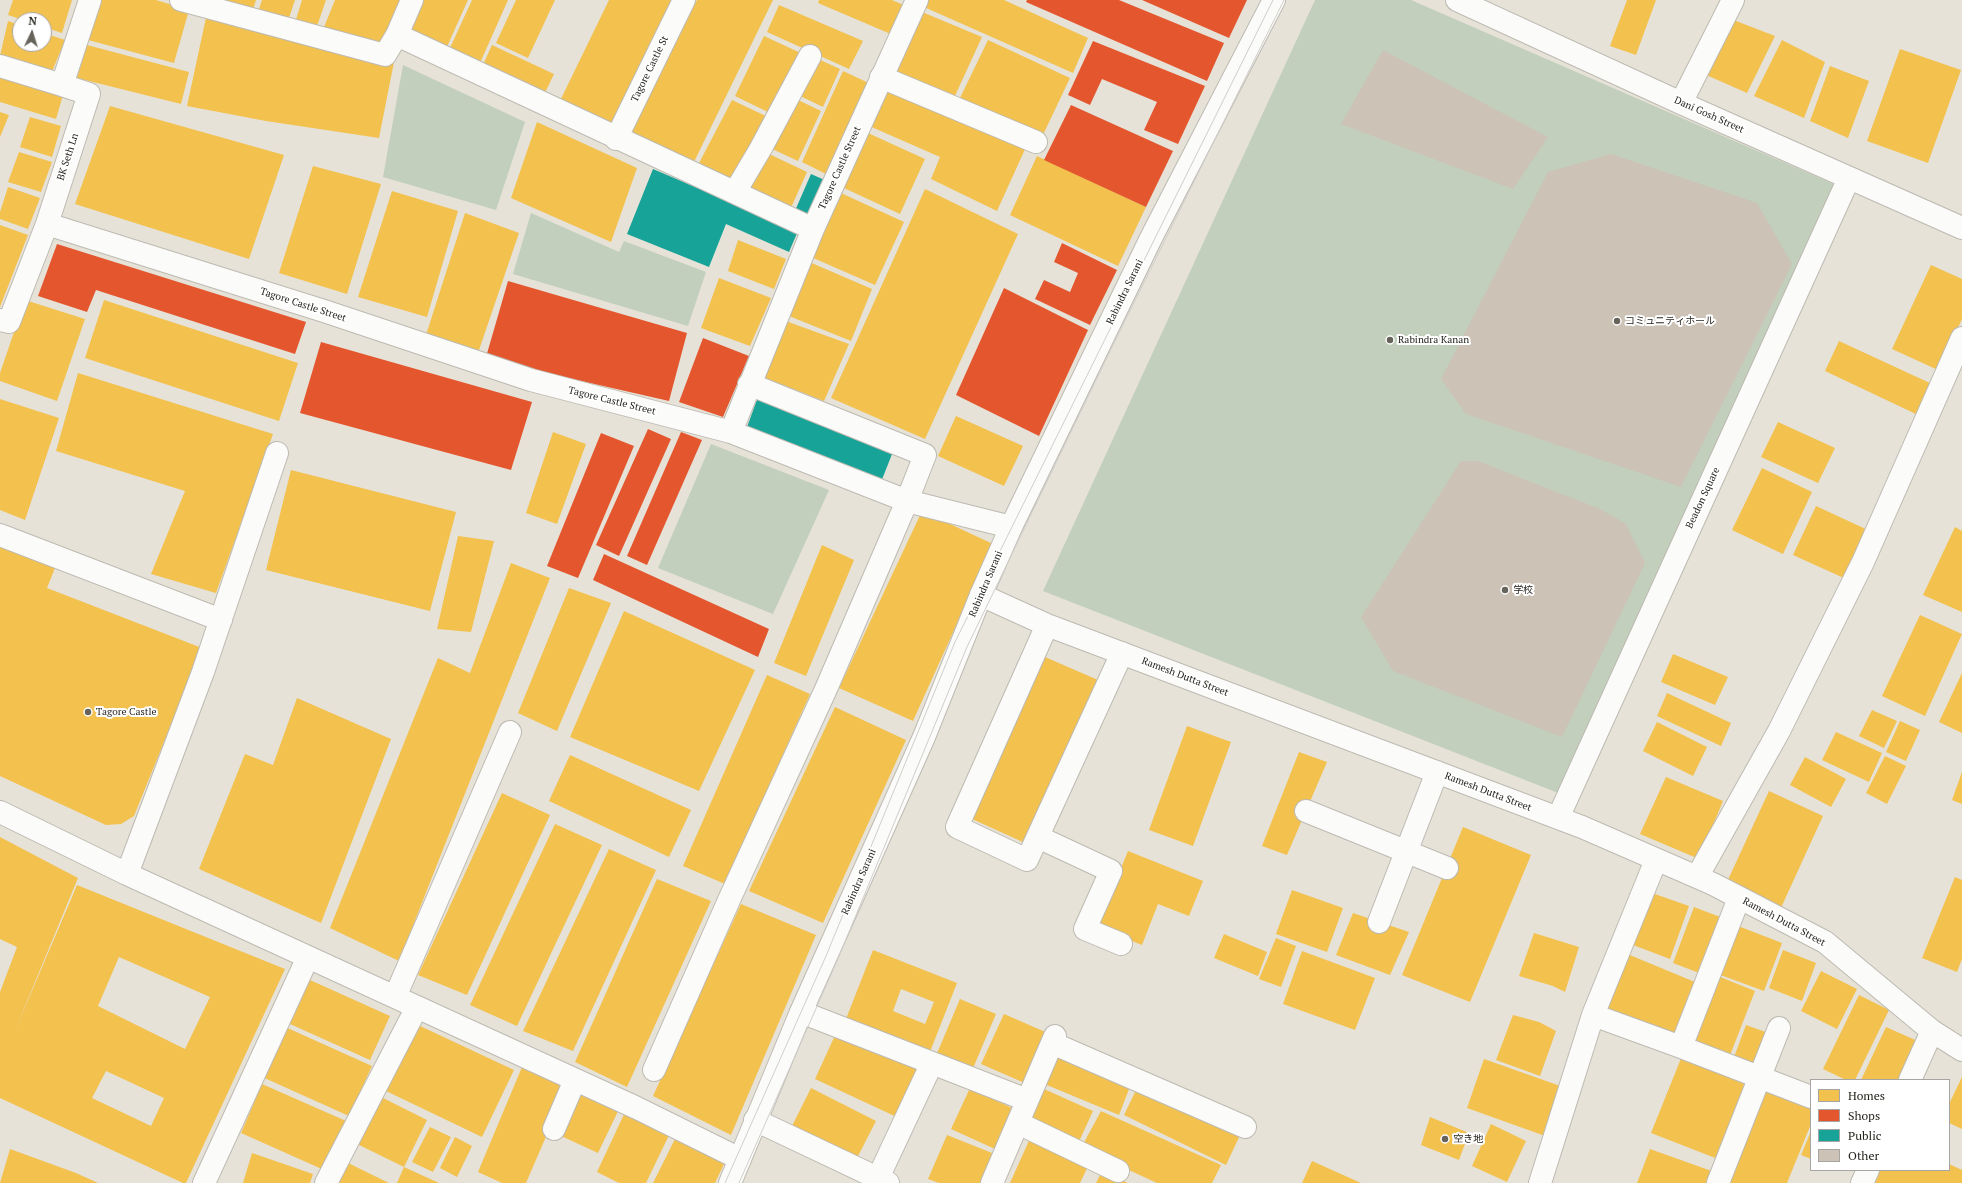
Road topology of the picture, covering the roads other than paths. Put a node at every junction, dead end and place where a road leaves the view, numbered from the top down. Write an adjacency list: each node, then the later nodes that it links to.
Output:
1 (90, 0): 14 (street)
2 (181, 0): 9 (street)
3 (412, 0): 10 (street)
4 (684, 0): 16 (street, Tagore Castle St)
5 (917, 0): 13 (street, Tagore Castle Street)
6 (1274, 0): 29 (street, Rabindra Sarani)
7 (1457, 0): 15 (street, Dani Gosh Street)
8 (1733, 0): 15 (street)
9 (218, 5): 10 (street)
10 (397, 35): 16 (street)
11 (810, 56): 19 (street)
12 (0, 66): 14 (street)
13 (881, 77): 17 (street); 22 (street, Tagore Castle Street)
14 (62, 86): 20 (street, BK Seth Ln)
15 (1681, 103): 18 (street, Dani Gosh Street)
16 (616, 139): 19 (street)
17 (1036, 142)
18 (1849, 178): 21 (street, Dani Gosh Street); 39 (street, Beadon Square)
19 (735, 192): 22 (street)
20 (47, 224): 23 (street, BK Seth Ln); 26 (street, Tagore Castle Street)
21 (1962, 228)
22 (813, 229): 25 (street, Tagore Castle Street)
23 (0, 320)
24 (1962, 338): 45 (street)
25 (749, 384): 26 (street, Tagore Castle Street); 28 (street)
26 (731, 432): 28 (street)
27 (277, 453): 32 (street)
28 (907, 501): 29 (street); 59 (street)
29 (1011, 526): 31 (street, Rabindra Sarani)
30 (0, 534): 32 (street)
31 (981, 595): 33 (street, Ramesh Dutta Street); 52 (street, Rabindra Sarani)
32 (221, 620): 44 (street)
33 (1047, 625): 34 (street, Ramesh Dutta Street); 40 (street)
34 (1122, 653): 36 (street, Ramesh Dutta Street); 40 (street)
35 (510, 732): 50 (street)
36 (1437, 772): 39 (street, Ramesh Dutta Street); 41 (street)
37 (1306, 811): 41 (street)
38 (0, 812): 44 (street)
39 (1558, 818): 42 (street, Ramesh Dutta Street)
40 (1038, 837): 48 (street)
41 (1406, 852): 43 (street); 47 (street)
42 (1656, 860): 45 (street, Ramesh Dutta Street); 53 (street)
43 (1446, 868)
44 (127, 874): 49 (street)
45 (1697, 877): 46 (street, Ramesh Dutta Street)
46 (1739, 898): 55 (street, Ramesh Dutta Street); 57 (street)
47 (1379, 922)
48 (1121, 944)
49 (308, 957): 50 (street); 73 (street)
50 (395, 997): 51 (street)
51 (417, 1007): 62 (street); 74 (street)
52 (801, 1012): 58 (street); 65 (street, Rabindra Sarani)
53 (1593, 1015): 57 (street); 77 (street)
54 (1779, 1028): 60 (street)
55 (1932, 1031): 56 (street, Ramesh Dutta Street); 61 (street)
56 (1961, 1045)
57 (1682, 1047): 60 (street)
58 (932, 1063): 64 (street); 72 (street)
59 (654, 1070)
60 (1760, 1078): 63 (street); 78 (street)
61 (1910, 1079)
62 (575, 1080): 68 (street); 69 (street)
63 (1810, 1097)
64 (1027, 1100): 66 (street); 67 (street)
65 (755, 1120): 69 (street, Rabindra Sarani); 72 (street)
66 (1018, 1123): 70 (street); 76 (street)
67 (1245, 1127)
68 (554, 1129)
69 (740, 1159): 75 (street, Rabindra Sarani)
70 (1118, 1171)
71 (1868, 1171): 79 (street)
72 (883, 1180)
73 (204, 1183)
74 (326, 1183)
75 (730, 1183)
76 (992, 1183)
77 (1540, 1183)
78 (1718, 1183)
79 (1862, 1183)

